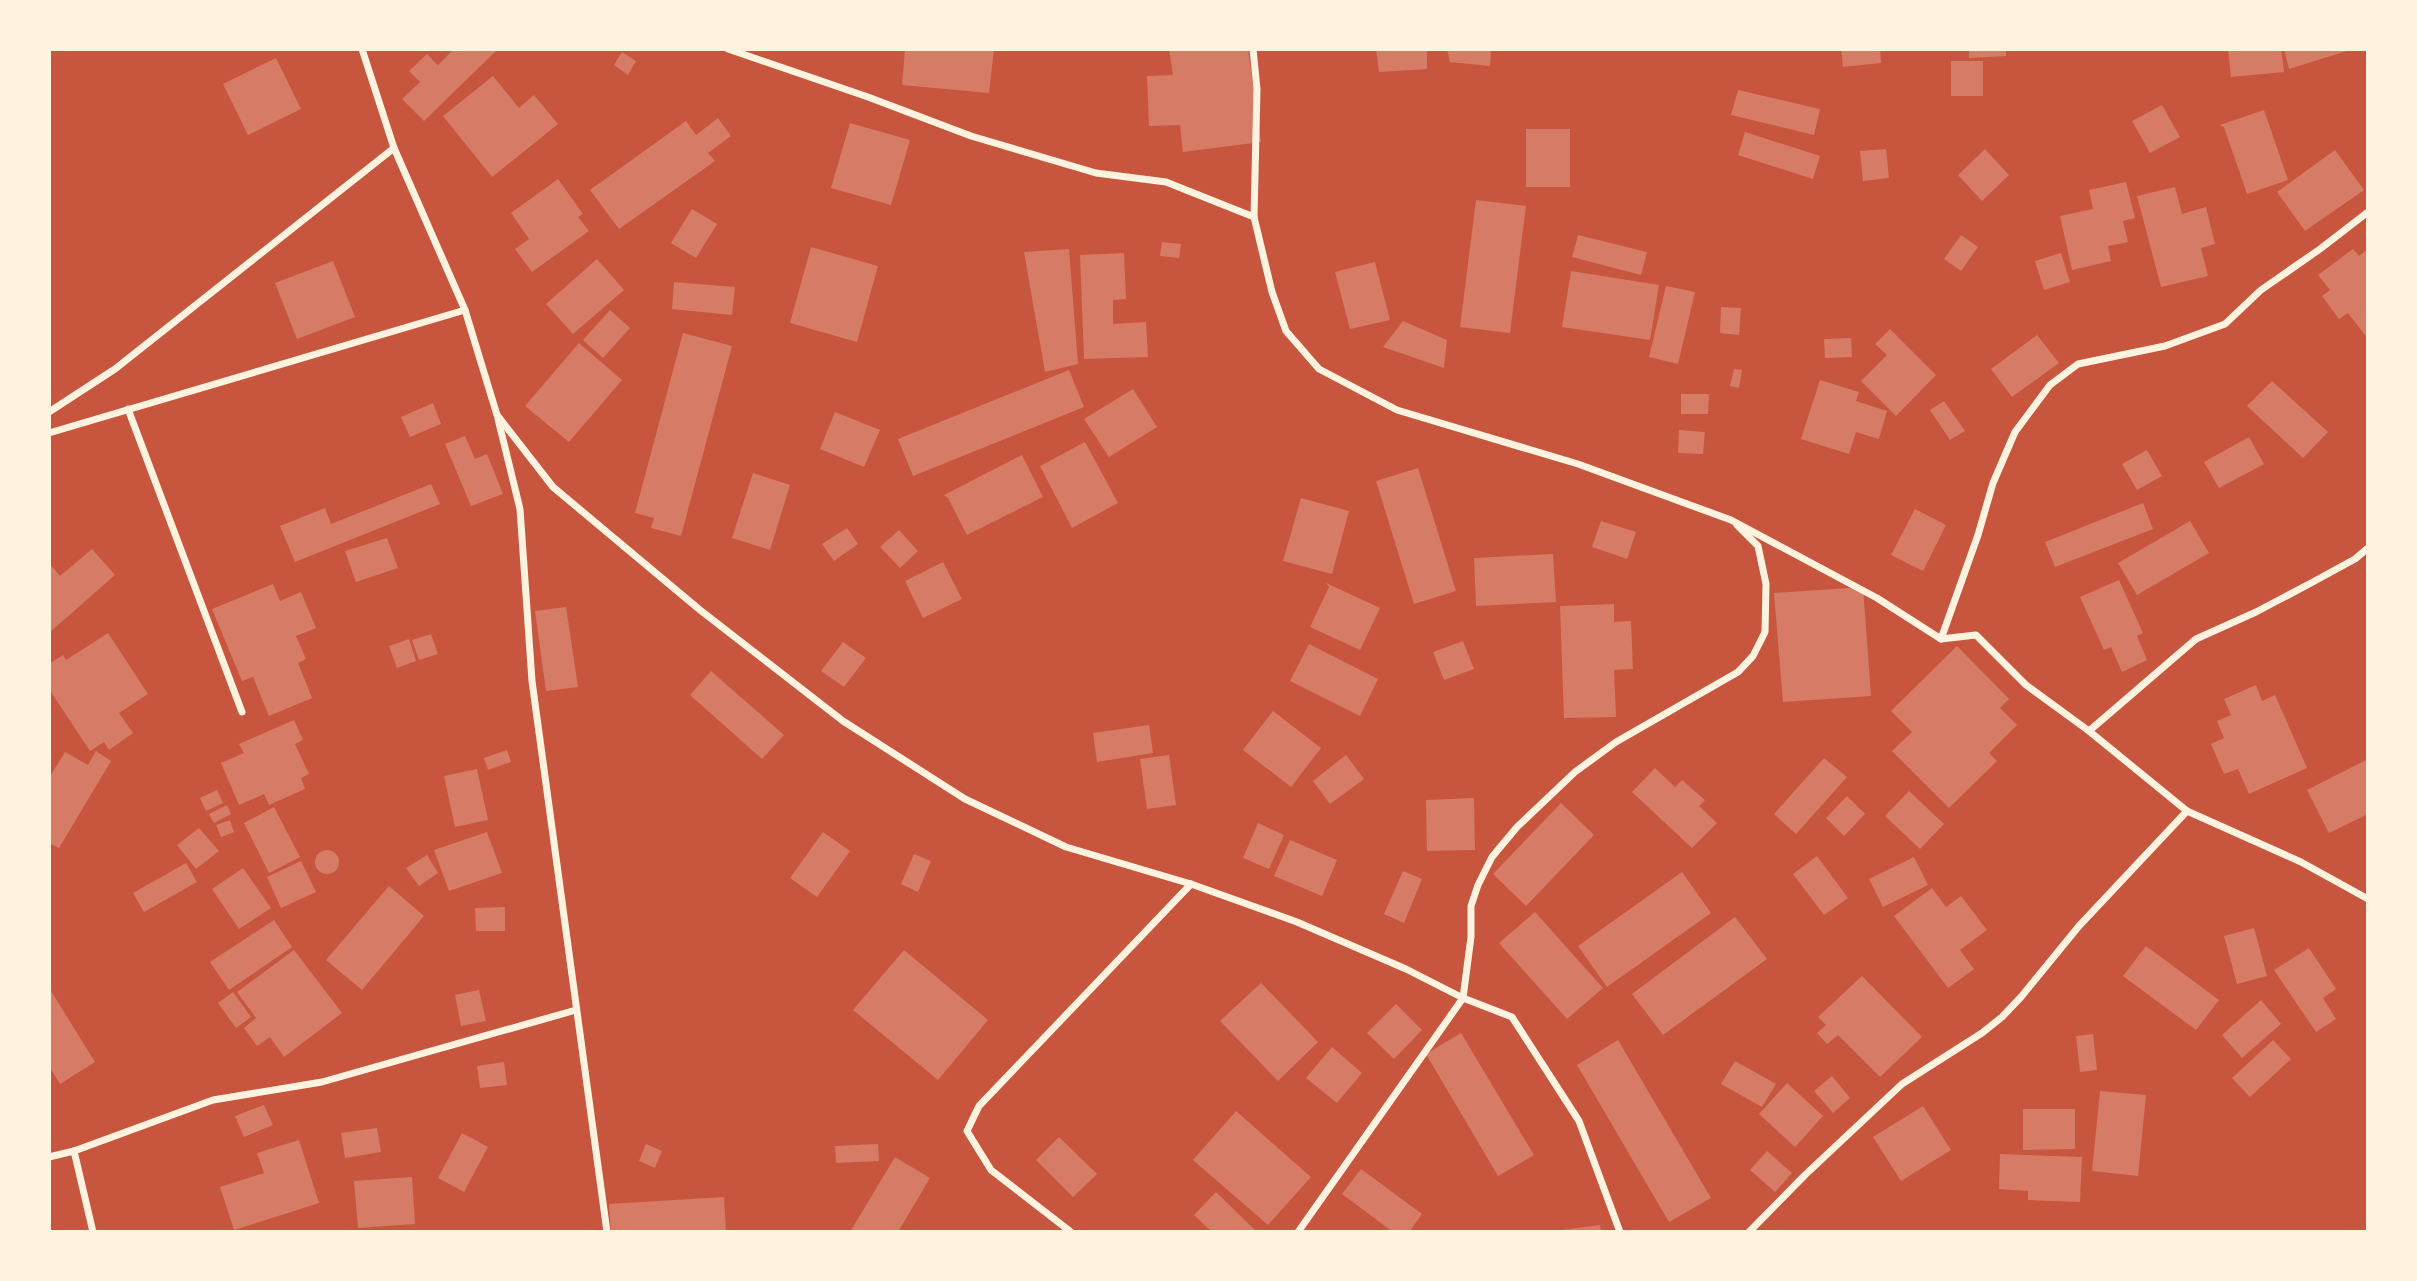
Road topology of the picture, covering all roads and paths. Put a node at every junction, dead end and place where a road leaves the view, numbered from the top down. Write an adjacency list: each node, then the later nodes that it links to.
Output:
1 (362, 49): 4 (street)
2 (727, 49): 6 (street)
3 (1253, 49): 6 (street)
4 (394, 148): 7 (street); 9 (street)
5 (2368, 212): 14 (street)
6 (1254, 217): 12 (street)
7 (465, 310): 8 (street); 10 (street)
8 (128, 409): 11 (street); 15 (street)
9 (49, 412)
10 (497, 415): 18 (street); 21 (street)
11 (49, 433)
12 (1731, 520): 14 (street); 20 (street)
13 (2368, 548): 16 (street)
14 (1941, 639): 16 (street)
15 (242, 712)
16 (2089, 731): 17 (street)
17 (2187, 811): 19 (street); 29 (street)
18 (1191, 884): 20 (street); 26 (street)
19 (2368, 900)
20 (1462, 998): 27 (street); 28 (street)
21 (576, 1010): 22 (street); 25 (street)
22 (74, 1151): 23 (street); 24 (street)
23 (49, 1157)
24 (93, 1232)
25 (607, 1232)
26 (1071, 1232)
27 (1298, 1232)
28 (1620, 1232)
29 (1748, 1232)

